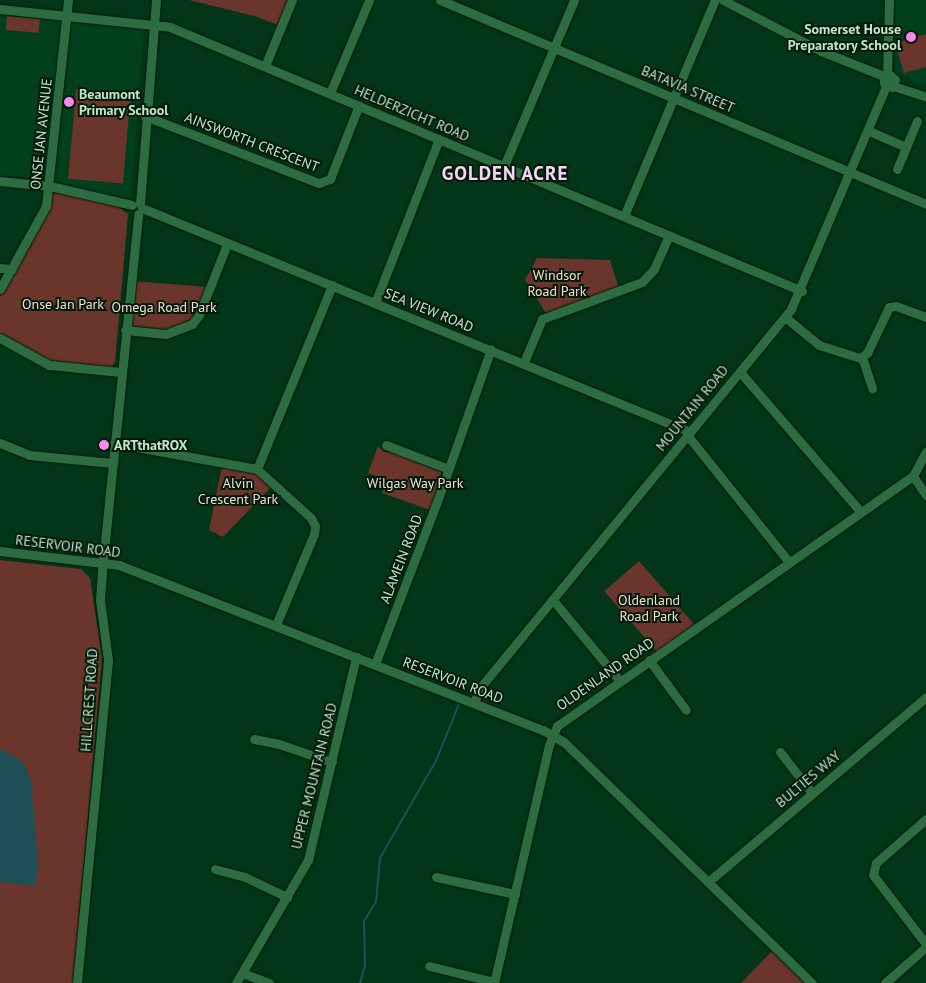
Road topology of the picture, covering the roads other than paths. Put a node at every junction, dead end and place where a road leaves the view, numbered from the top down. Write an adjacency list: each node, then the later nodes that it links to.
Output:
1 (68, 0): 11 (street, ONSE JAN AVENUE)
2 (156, 0): 12 (street, HILLCREST ROAD)
3 (292, 0): 14 (street)
4 (369, 0): 17 (street)
5 (440, 0): 13 (street, BATAVIA STREET)
6 (574, 0): 13 (street)
7 (716, 0): 19 (street)
8 (723, 0): 15 (street)
9 (889, 0): 16 (street, MOUNTAIN ROAD)
10 (0, 8): 11 (street, HELDERZICHT ROAD)
11 (66, 15): 12 (street, HELDERZICHT ROAD); 30 (street, ONSE JAN AVENUE)
12 (154, 23): 14 (street, HELDERZICHT ROAD); 21 (street, HILLCREST ROAD)
13 (554, 48): 19 (street, BATAVIA STREET); 26 (street)
14 (265, 66): 17 (street, HELDERZICHT ROAD)
15 (868, 72): 16 (street); 16 (street)
16 (889, 80): 18 (street); 23 (street, MOUNTAIN ROAD)
17 (330, 93): 20 (street, HELDERZICHT ROAD)
18 (926, 97)
19 (674, 98): 28 (street, BATAVIA STREET); 33 (street)
20 (359, 105): 21 (street, AINSWORTH CRESCENT); 24 (street, HELDERZICHT ROAD)
21 (145, 116): 32 (street, HILLCREST ROAD)
22 (917, 121): 25 (street)
23 (869, 131): 25 (street); 28 (street, MOUNTAIN ROAD)
24 (438, 139): 26 (street, HELDERZICHT ROAD); 41 (street)
25 (906, 147): 27 (street)
26 (504, 166): 33 (street, HELDERZICHT ROAD)
27 (897, 169)
28 (851, 172): 31 (street, BATAVIA STREET); 40 (street, MOUNTAIN ROAD)
29 (0, 182): 30 (street, SEA VIEW ROAD)
30 (50, 186): 32 (street, SEA VIEW ROAD); 37 (street, ONSE JAN AVENUE)
31 (926, 204)
32 (136, 209): 35 (street, SEA VIEW ROAD); 44 (street, HILLCREST ROAD)
33 (624, 216): 34 (street, HELDERZICHT ROAD)
34 (669, 235): 40 (street, HELDERZICHT ROAD); 48 (street)
35 (227, 244): 38 (street, SEA VIEW ROAD); 44 (street)
36 (0, 268): 37 (street)
37 (12, 269): 39 (street, ONSE JAN AVENUE)
38 (332, 286): 41 (street, SEA VIEW ROAD); 58 (street)
39 (0, 289)
40 (802, 291): 42 (street, MOUNTAIN ROAD)
41 (375, 303): 46 (street, SEA VIEW ROAD)
42 (785, 317): 47 (street); 50 (street, MOUNTAIN ROAD)
43 (926, 317): 47 (street)
44 (125, 330): 49 (street, HILLCREST ROAD)
45 (0, 338): 49 (street)
46 (491, 349): 48 (street, SEA VIEW ROAD); 59 (street, ALAMEIN ROAD)
47 (862, 357): 51 (street)
48 (524, 362): 52 (street, SEA VIEW ROAD)
49 (121, 372): 54 (street, HILLCREST ROAD)
50 (740, 372): 52 (street, MOUNTAIN ROAD); 62 (street)
51 (872, 388)
52 (689, 434): 64 (street, SEA VIEW ROAD); 66 (street, MOUNTAIN ROAD)
53 (0, 443): 57 (street)
54 (114, 443): 57 (street, HILLCREST ROAD); 58 (street)
55 (386, 445): 59 (street)
56 (926, 452): 60 (street, OLDENLAND ROAD)
57 (112, 463): 65 (street, HILLCREST ROAD)
58 (257, 469): 67 (street)
59 (449, 469): 70 (street, ALAMEIN ROAD)
60 (913, 476): 61 (street); 62 (street, OLDENLAND ROAD)
61 (926, 496)
62 (861, 512): 64 (street, OLDENLAND ROAD)
63 (0, 551): 65 (street, RESERVOIR ROAD)
64 (789, 562): 69 (street, OLDENLAND ROAD)
65 (103, 563): 67 (street, RESERVOIR ROAD); 90 (street, HILLCREST ROAD)
66 (553, 600): 71 (street); 73 (street, MOUNTAIN ROAD)
67 (276, 626): 68 (street, RESERVOIR ROAD)
68 (356, 657): 70 (street, RESERVOIR ROAD); 78 (street, UPPER MOUNTAIN ROAD)
69 (649, 660): 71 (street, OLDENLAND ROAD); 74 (street)
70 (375, 664): 73 (street, RESERVOIR ROAD)
71 (620, 681): 75 (street, OLDENLAND ROAD)
72 (926, 697): 79 (street, BULTIES WAY)
73 (474, 703): 75 (street, RESERVOIR ROAD)
74 (686, 710)
75 (553, 736): 83 (street, RESERVOIR ROAD); 84 (street, OLDENLAND ROAD)
76 (254, 739): 78 (street)
77 (780, 752): 79 (street)
78 (332, 762): 85 (street, UPPER MOUNTAIN ROAD)
79 (812, 793): 83 (street, BULTIES WAY)
80 (926, 819): 86 (street)
81 (215, 869): 85 (street)
82 (436, 876): 84 (street)
83 (708, 882): 93 (street, RESERVOIR ROAD)
84 (515, 894): 89 (street, OLDENLAND ROAD)
85 (287, 897): 88 (street, UPPER MOUNTAIN ROAD)
86 (926, 945): 94 (street)
87 (429, 966): 89 (street)
88 (242, 973): 91 (street, UPPER MOUNTAIN ROAD); 92 (street)
89 (494, 982)
90 (77, 983)
91 (236, 983)
92 (269, 983)
93 (812, 983)
94 (884, 983)

